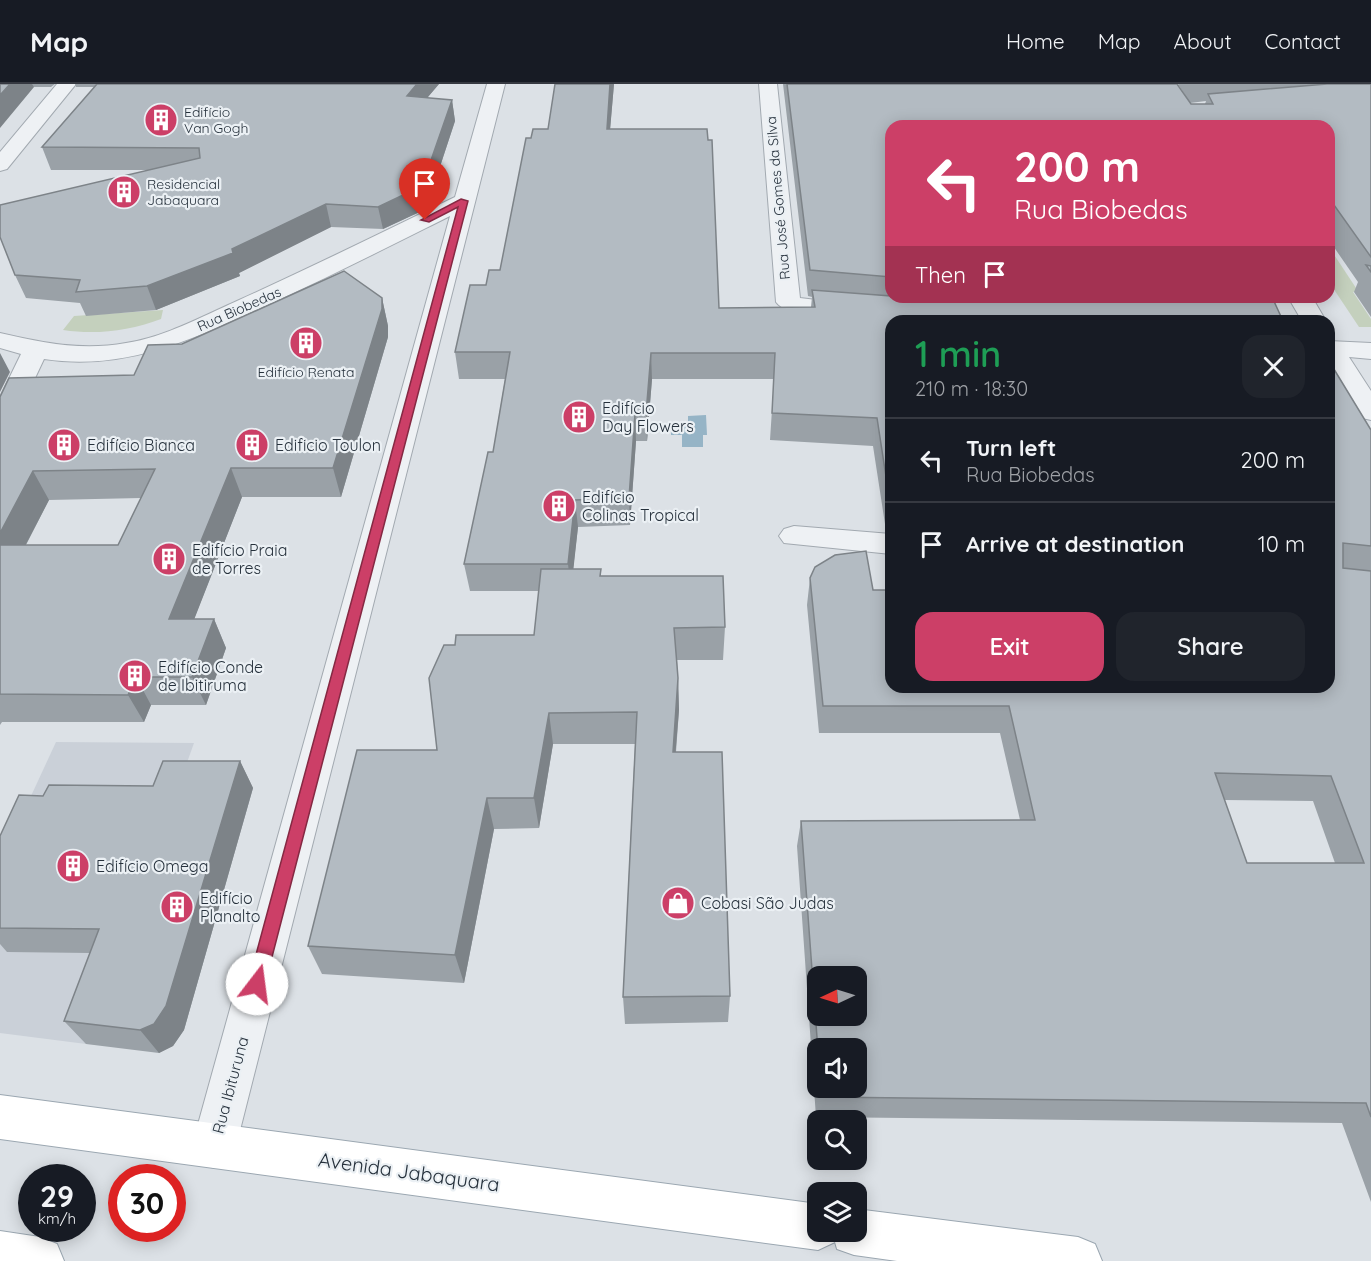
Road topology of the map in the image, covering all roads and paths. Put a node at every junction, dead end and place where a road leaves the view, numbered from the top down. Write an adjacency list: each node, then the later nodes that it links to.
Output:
1 (67, 84): 4 (street)
2 (496, 84): 5 (street, Rua Ibituruna)
3 (768, 84): 6 (street, Rua José Gomes da Silva)
4 (0, 165)
5 (464, 201): 9 (street, Rua Biobedas); 17 (street, Rua Ibituruna)
6 (881, 313)
7 (0, 340): 9 (street, Rua Biobedas)
8 (1335, 347): 10 (street)
9 (35, 351): 13 (street)
10 (1371, 351)
11 (1335, 355): 12 (street)
12 (1371, 412)
13 (0, 425)
14 (794, 536): 15 (street)
15 (885, 544)
16 (0, 1117): 17 (main road, Avenida Jabaquara)
17 (214, 1146): 18 (main road, Avenida Jabaquara)
18 (807, 1226)
19 (867, 1234): 22 (main road)
20 (0, 1255): 21 (main road)
21 (40, 1261)
22 (1078, 1261)

